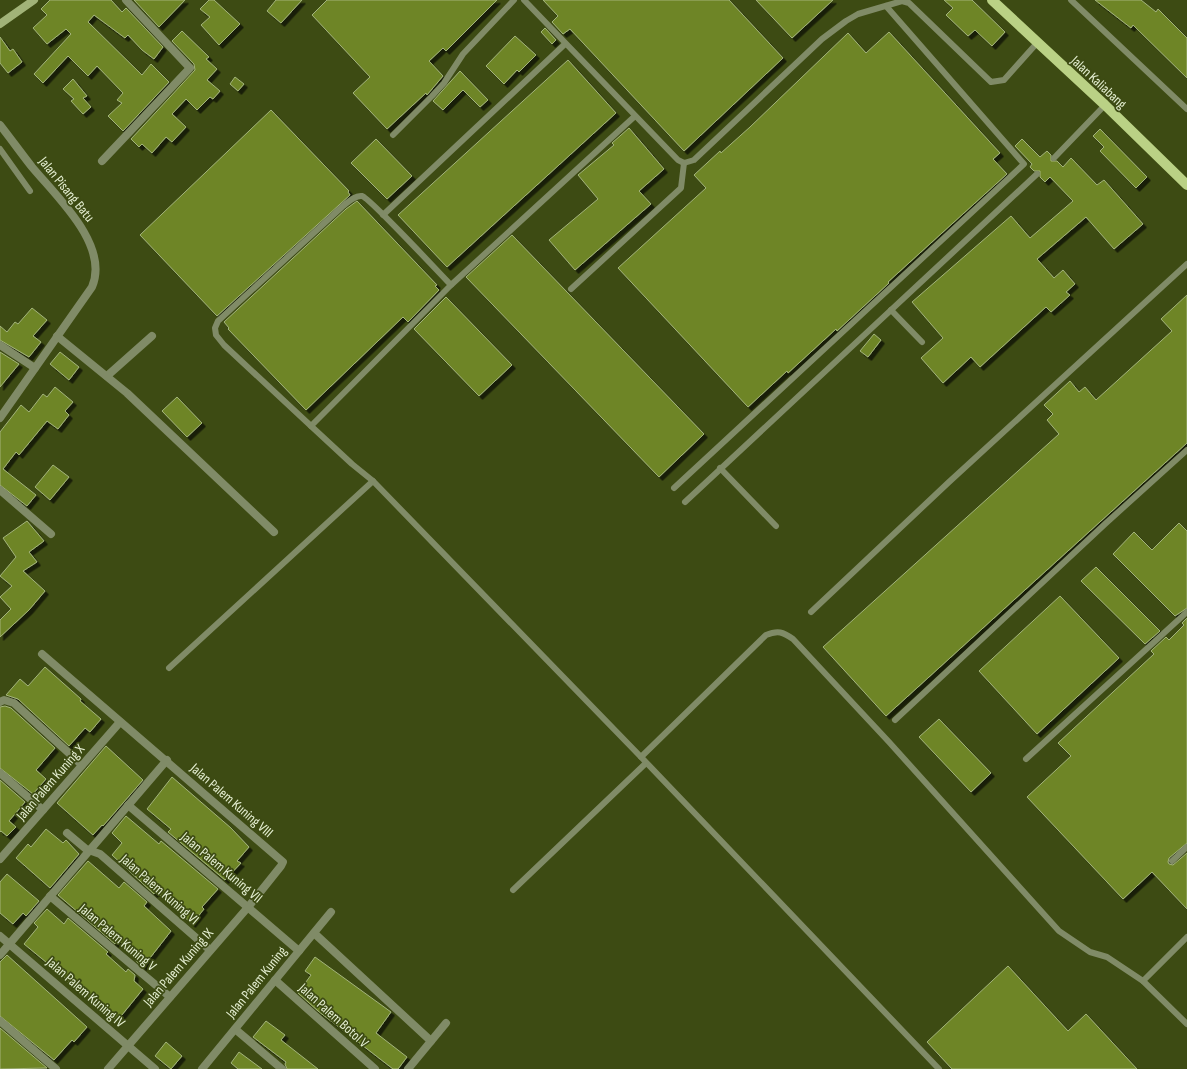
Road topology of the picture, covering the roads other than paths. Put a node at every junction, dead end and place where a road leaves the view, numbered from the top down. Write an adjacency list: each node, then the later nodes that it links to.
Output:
1 (34, 0): 8 (street)
2 (126, 0): 18 (street)
3 (514, 0): 15 (lane)
4 (524, 0): 10 (lane)
5 (992, 0): 9 (main road, Jalan Kaliabang)
6 (1071, 0): 12 (lane)
7 (886, 6): 9 (lane); 19 (lane); 39 (lane)
8 (0, 24)
9 (1037, 43): 11 (main road, Jalan Kaliabang)
10 (565, 44): 13 (lane); 23 (lane)
11 (1105, 105): 17 (lane); 21 (main road, Jalan Kaliabang)
12 (1187, 109)
13 (635, 116): 19 (lane); 25 (lane)
14 (0, 125): 28 (street, Jalan Pisang Batu)
15 (393, 135)
16 (0, 149): 22 (lane)
17 (1054, 158)
18 (102, 161)
19 (684, 163): 26 (lane)
20 (1037, 174): 27 (lane)
21 (1187, 185)
22 (30, 191)
23 (383, 215): 25 (lane); 35 (lane)
24 (1187, 264): 45 (lane)
25 (451, 285): 35 (lane)
26 (571, 289)
27 (891, 310): 30 (lane); 37 (lane)
28 (57, 336): 32 (street, Jalan Pisang Batu); 33 (street)
29 (152, 336): 33 (street)
30 (922, 342)
31 (0, 345): 32 (street)
32 (34, 368): 34 (street, Jalan Pisang Batu)
33 (107, 376): 43 (street)
34 (0, 418)
35 (311, 426): 38 (lane)
36 (1187, 450): 50 (lane)
37 (720, 468): 41 (lane); 42 (lane)
38 (373, 481): 48 (lane); 52 (lane)
39 (674, 488)
40 (0, 490): 44 (street)
41 (685, 502)
42 (776, 526)
43 (274, 532)
44 (51, 534)
45 (811, 612)
46 (1187, 612): 53 (lane)
47 (42, 654): 51 (street, Jalan Palem Kuning VIII)
48 (169, 668)
49 (0, 702): 56 (street)
50 (895, 720)
51 (120, 722): 54 (street, Jalan Palem Kuning VIII); 56 (street, Jalan Palem Kuning X)
52 (641, 757): 55 (lane); 77 (lane)
53 (1026, 759)
54 (167, 760): 58 (street); 67 (street, Jalan Palem Kuning VIII)
55 (646, 763): 65 (lane); 92 (lane)
56 (82, 765): 59 (street, Jalan Palem Kuning X)
57 (0, 773): 59 (street)
58 (128, 805): 62 (street); 67 (street, Jalan Palem Kuning VII)
59 (43, 810): 63 (street, Jalan Palem Kuning X)
60 (67, 833): 62 (street, Jalan Palem Kuning VI)
61 (1187, 847): 64 (lane)
62 (91, 851): 66 (street); 73 (street, Jalan Palem Kuning VI)
63 (1, 856)
64 (1172, 861)
65 (513, 890)
66 (50, 896): 72 (street); 78 (street, Jalan Palem Kuning V)
67 (249, 906): 73 (street, Jalan Palem Kuning IX); 74 (street, Jalan Palem Kuning VII)
68 (331, 912): 69 (street, Jalan Palem Kuning)
69 (314, 933): 74 (street, Jalan Palem Kuning); 83 (street)
70 (0, 936): 72 (street, Jalan Palem Kuning IV)
71 (1187, 937): 77 (lane)
72 (9, 944): 75 (street); 84 (street, Jalan Palem Kuning IV)
73 (210, 950): 78 (street, Jalan Palem Kuning IX)
74 (299, 951): 76 (street, Jalan Palem Kuning)
75 (0, 955)
76 (275, 980): 82 (street, Jalan Palem Kuning); 90 (street, Jalan Palem Botol V)
77 (1143, 981): 81 (lane)
78 (170, 998): 84 (street, Jalan Palem Kuning IX)
79 (0, 1021): 85 (street)
80 (446, 1023): 83 (street)
81 (1187, 1024)
82 (235, 1029): 88 (street, Jalan Palem Kuning); 89 (street)
83 (431, 1041): 91 (street)
84 (128, 1045): 86 (street, Jalan Palem Kuning IX); 87 (street, Jalan Palem Kuning IV)
85 (56, 1069)
86 (108, 1069)
87 (155, 1069)
88 (202, 1069)
89 (282, 1069)
90 (375, 1069)
91 (408, 1069)
92 (939, 1069)

